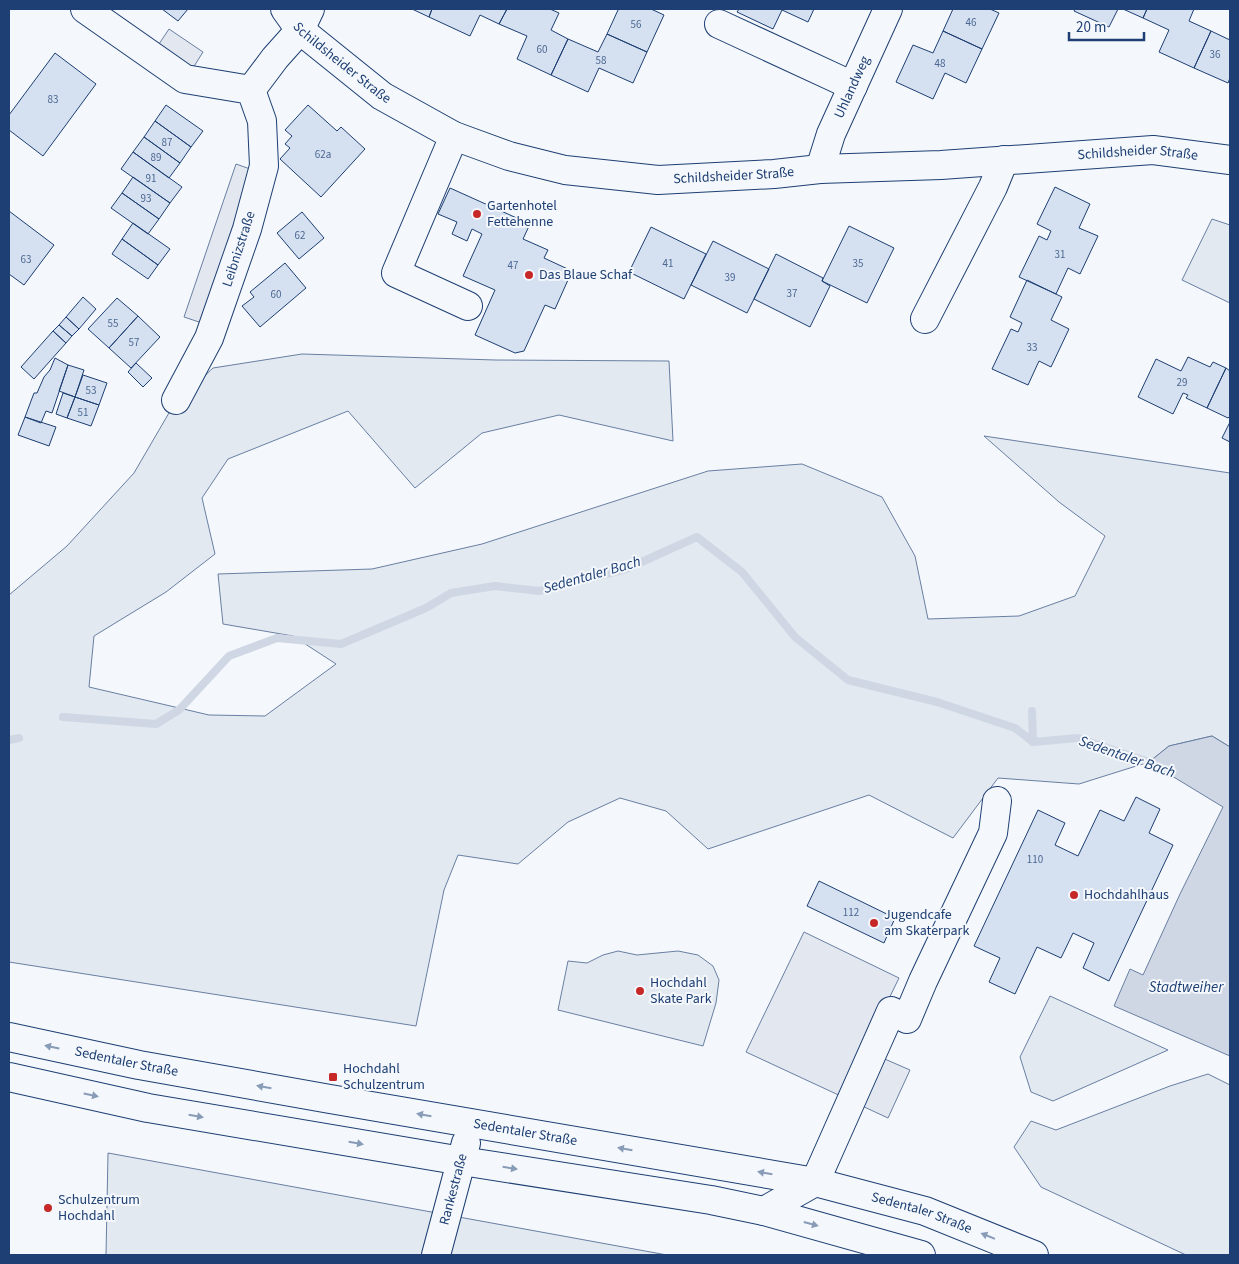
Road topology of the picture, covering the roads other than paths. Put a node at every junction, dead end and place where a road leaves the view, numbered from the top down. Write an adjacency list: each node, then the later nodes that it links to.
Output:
1 (85, 9): 6 (street)
2 (888, 9): 5 (street, Uhlandweg)
3 (298, 16): 6 (street); 7 (street, Schildsheider Straße)
4 (719, 24): 5 (street)
5 (853, 86): 10 (street, Uhlandweg)
6 (251, 90): 13 (street, Leibnizstraße)
7 (454, 136): 10 (street, Schildsheider Straße); 11 (street)
8 (1004, 160): 9 (street, Schildsheider Straße); 10 (street, Schildsheider Straße); 12 (street)
9 (1230, 160)
10 (820, 169)
11 (468, 306)
12 (925, 319)
13 (176, 400)
14 (997, 801): 19 (street)
15 (9, 1037): 17 (street, Sedentaler Straße, one-way to 15)
16 (9, 1077): 18 (street, one-way to 18)
17 (472, 1124): 18 (street, Rankestraße); 19 (street, Sedentaler Straße, one-way to 17)
18 (462, 1161): 20 (street, one-way to 20); 21 (street, Rankestraße)
19 (815, 1182): 20 (street); 23 (street, Sedentaler Straße, one-way to 19)
20 (764, 1211): 22 (street, one-way to 22)
21 (436, 1255)
22 (921, 1255)
23 (1033, 1255)

